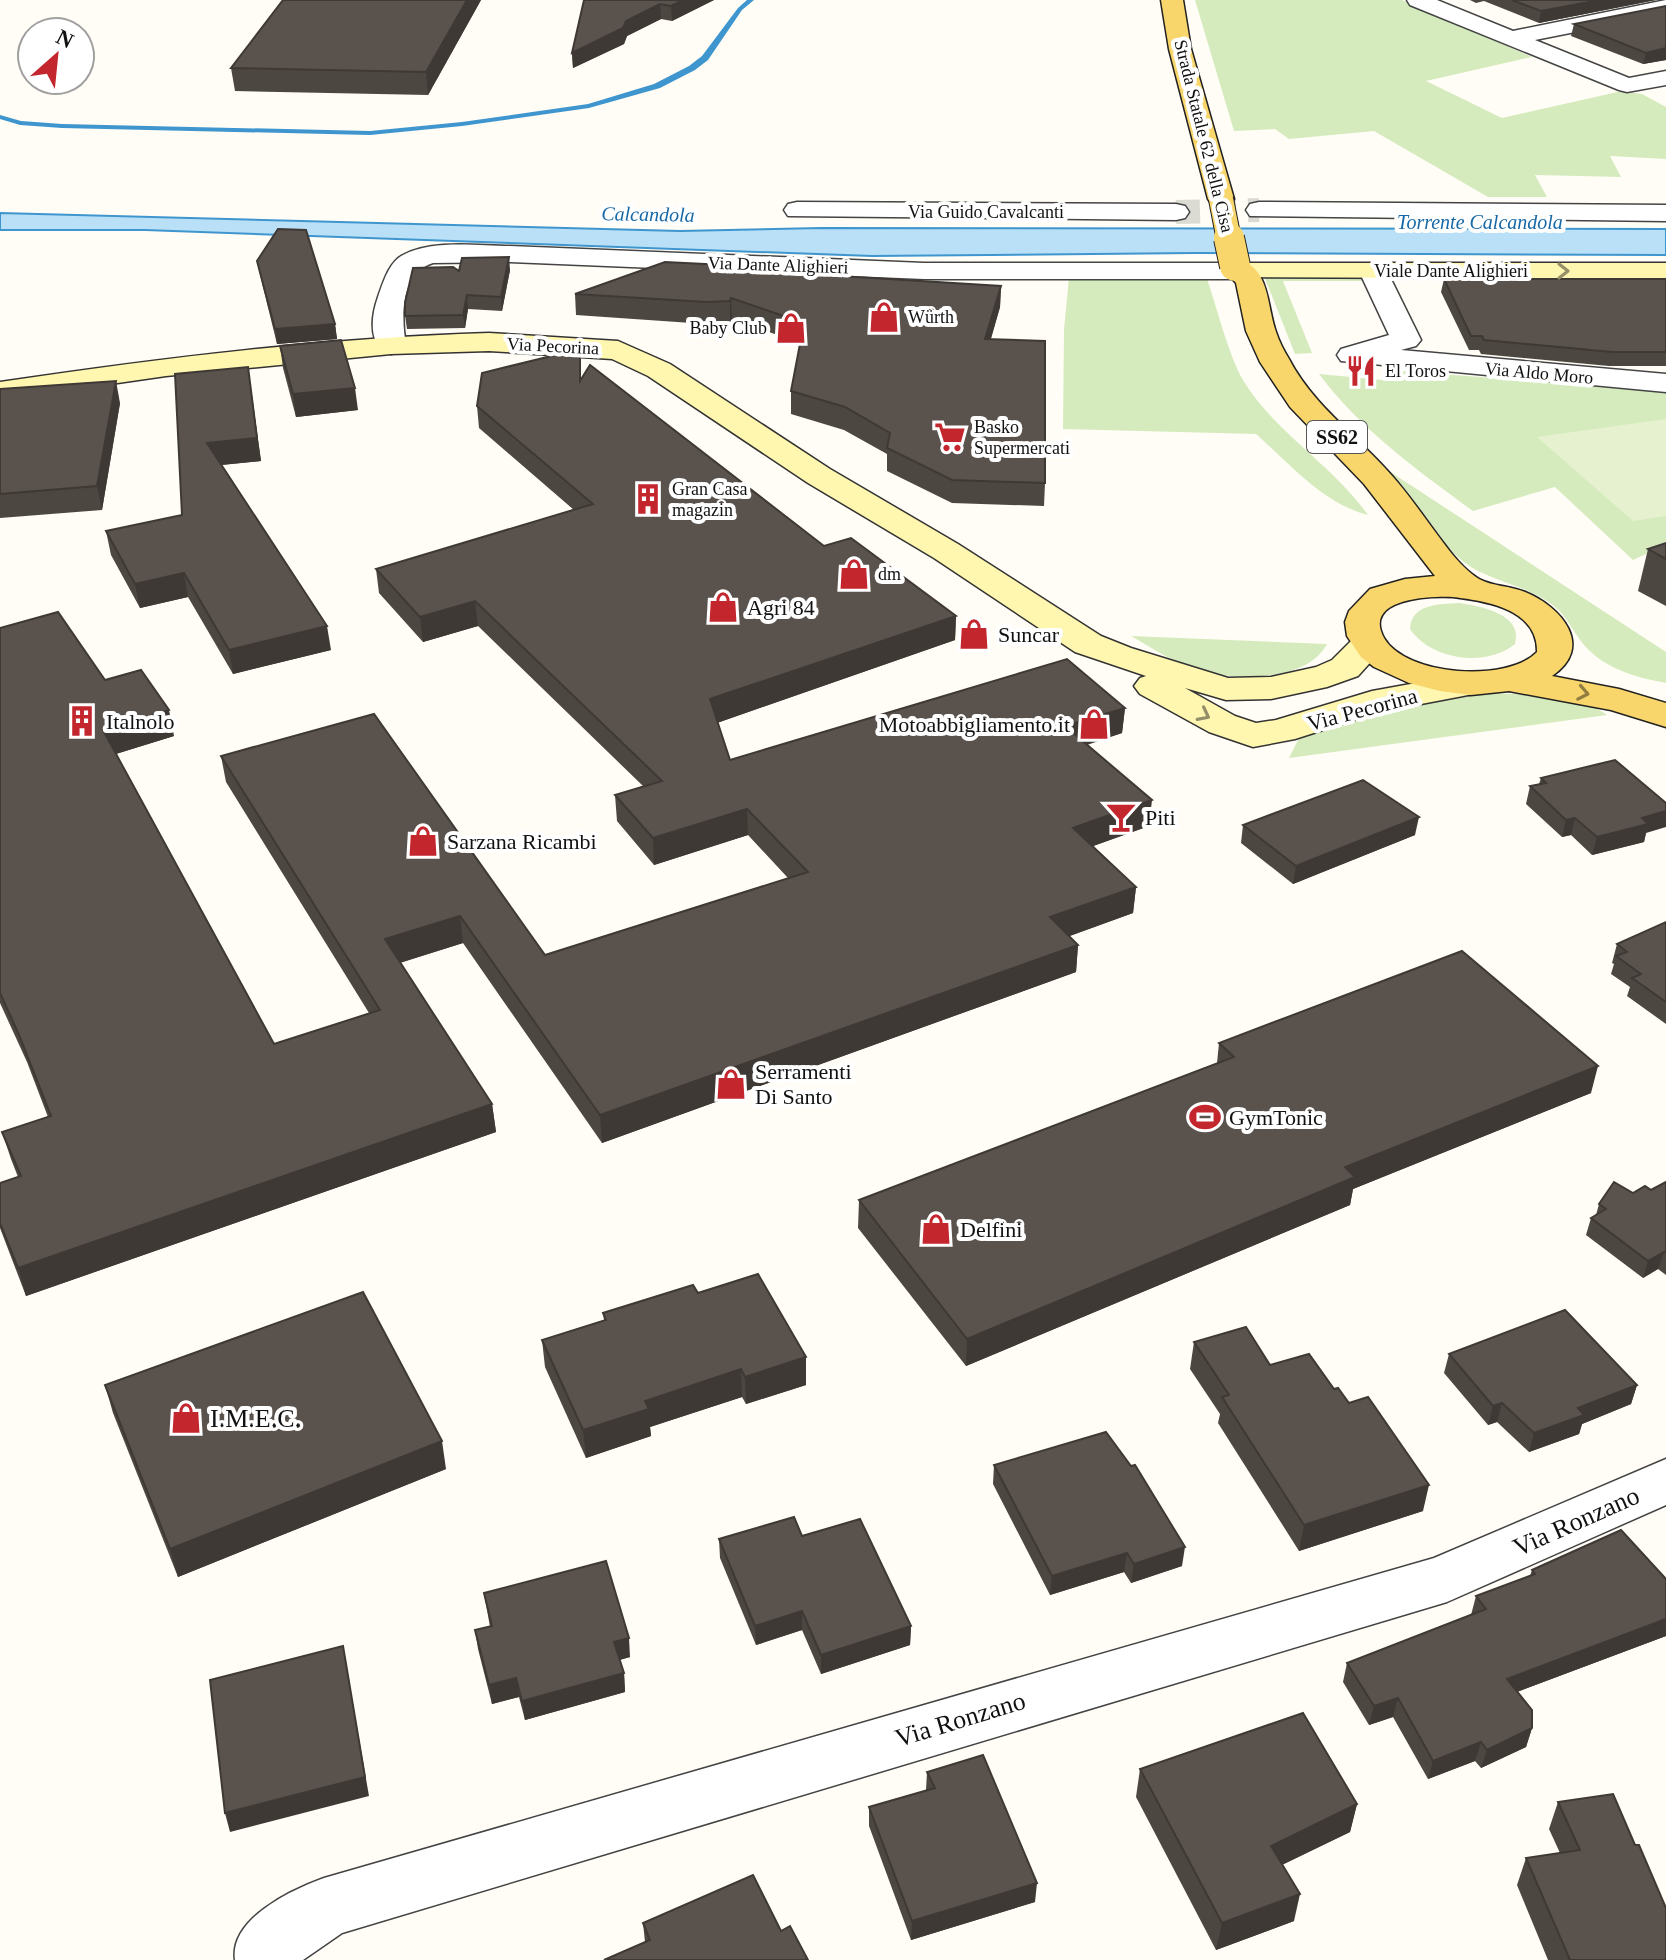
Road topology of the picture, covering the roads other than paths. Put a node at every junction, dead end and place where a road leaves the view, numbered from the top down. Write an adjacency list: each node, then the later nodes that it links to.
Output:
1 (1172, 0): 10 (main road, Strada Statale 62 della Cisa / SS62, bridge)
2 (1418, 0): 4 (street)
3 (1666, 7): 4 (street)
4 (1509, 38): 5 (street)
5 (1666, 78)
6 (797, 210): 8 (street, Via Guido Cavalcanti)
7 (1259, 210): 9 (street)
8 (1176, 212)
9 (1666, 213)
10 (1236, 268): 11 (street, Viale Dante Alighieri); 13 (street, Via Dante Alighieri); 16 (main road, Strada Statale 62 della Cisa / SS62); 17 (main road, Strada Statale 62 della Cisa / SS62)
11 (1373, 271): 12 (street, Viale Dante Alighieri, one-way to 12); 14 (street, Via Aldo Moro)
12 (1666, 271)
13 (391, 345): 15 (street, Via Pecorina); 20 (street, Via Pecorina)
14 (1666, 383)
15 (0, 391)
16 (1467, 587): 17 (main road, Strada Statale 62 della Cisa); 19 (main road, Strada Statale 62 della Cisa)
17 (1391, 593): 18 (main road)
18 (1369, 644): 21 (street, Via Pecorina); 22 (main road)
19 (1557, 646): 22 (main road); 23 (main road, Strada Statale 62 della Cisa)
20 (1118, 656): 21 (street, Via Pecorina); 25 (street, Via Pecorina, one-way to 25)
21 (1327, 676): 25 (street, Via Pecorina)
22 (1489, 681): 24 (main road, one-way to 24); 25 (street, Via Pecorina)
23 (1666, 692)
24 (1666, 716)
25 (1253, 735)
26 (1666, 1481): 27 (street, Via Ronzano)
27 (268, 1960)

